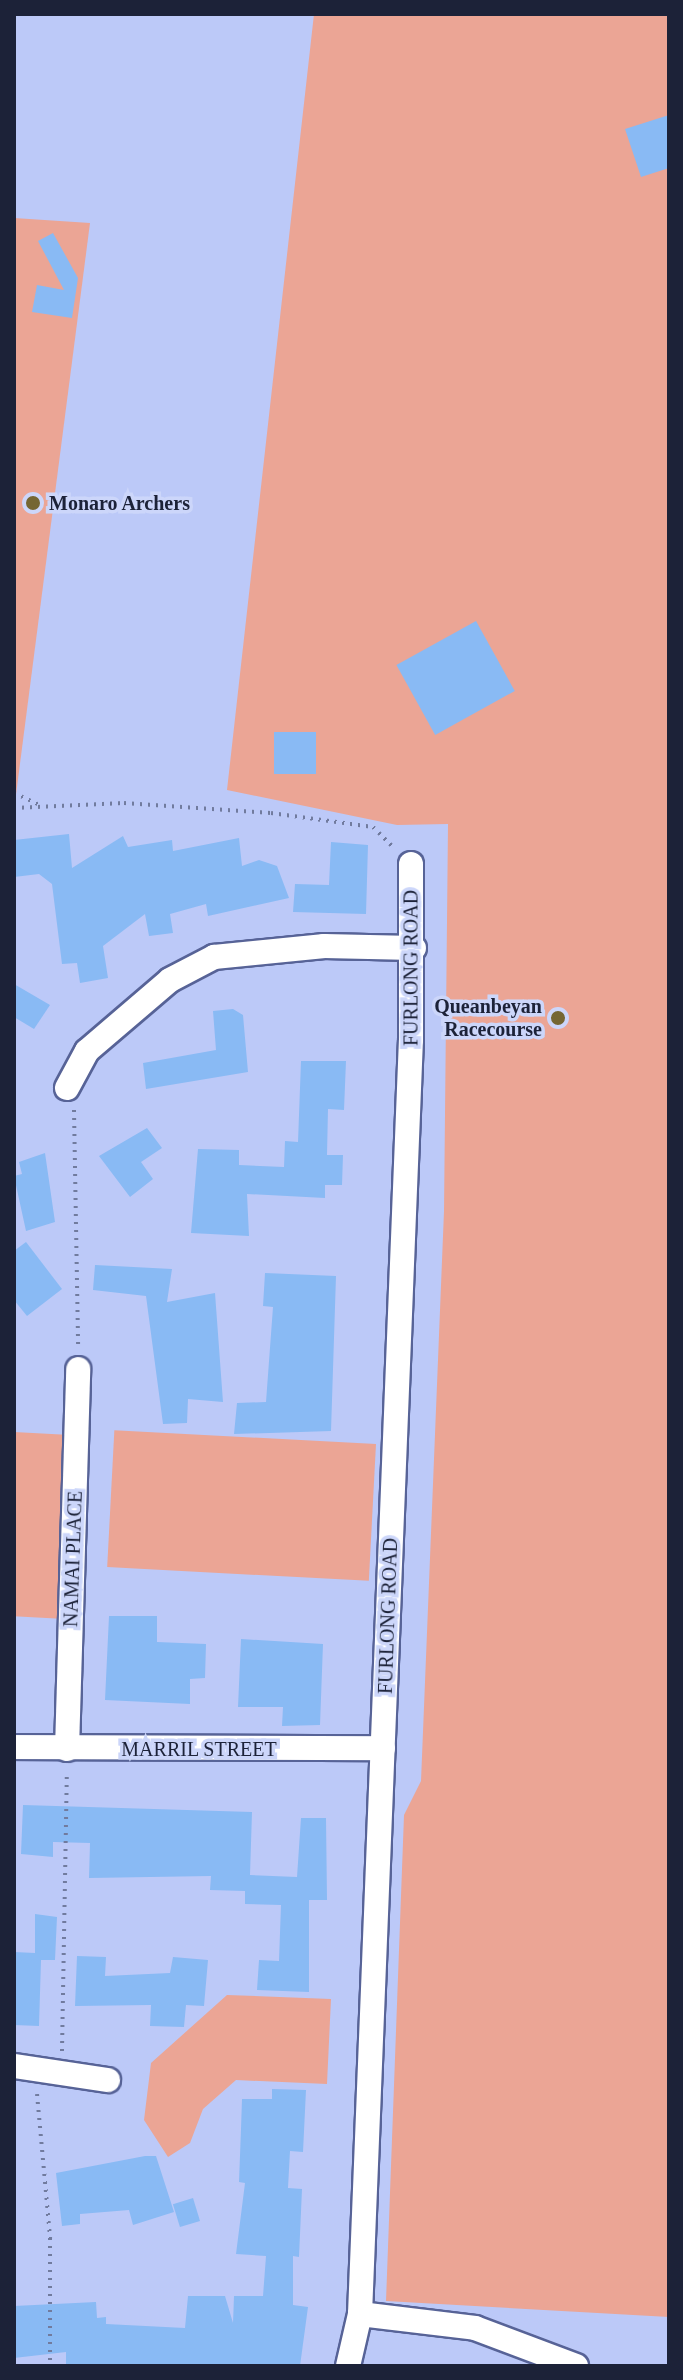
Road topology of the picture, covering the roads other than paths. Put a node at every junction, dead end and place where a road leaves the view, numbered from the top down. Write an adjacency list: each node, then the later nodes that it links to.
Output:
1 (411, 864): 2 (street, FURLONG ROAD)
2 (414, 948): 3 (street); 6 (street, FURLONG ROAD)
3 (67, 1088)
4 (78, 1369): 7 (street, NAMAI PLACE)
5 (14, 1747): 7 (street, MARRIL STREET)
6 (383, 1748): 7 (street, MARRIL STREET); 10 (street, FURLONG ROAD)
7 (67, 1749)
8 (25, 2069): 9 (street)
9 (108, 2080)
10 (360, 2314): 11 (street, FURLONG ROAD); 12 (street)
11 (348, 2366)
12 (576, 2366)

